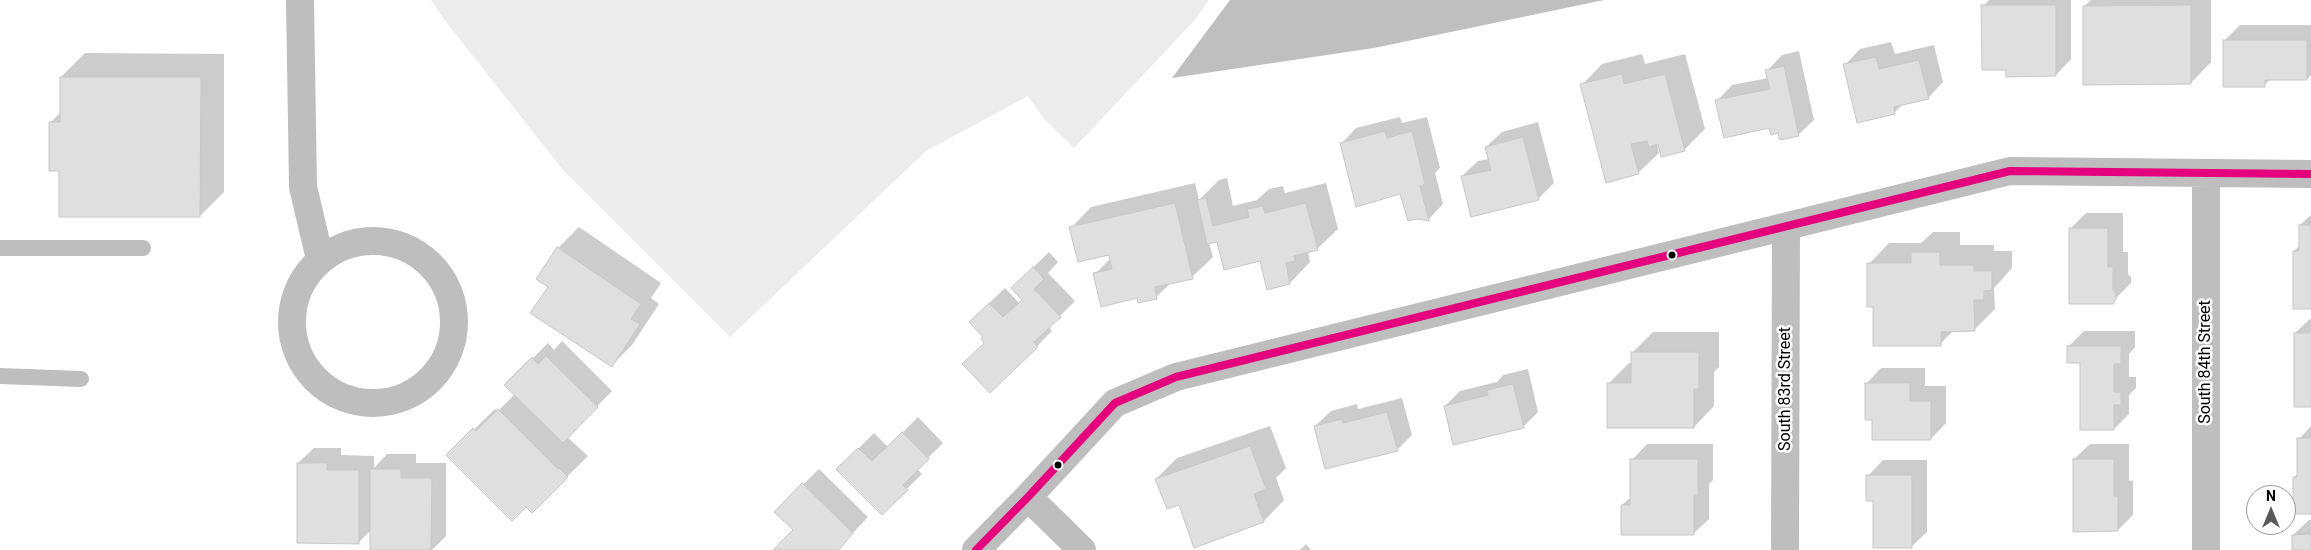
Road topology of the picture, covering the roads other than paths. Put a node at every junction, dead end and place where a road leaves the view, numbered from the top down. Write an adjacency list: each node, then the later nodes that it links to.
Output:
1 (300, 0): 7 (street)
2 (2206, 173): 3 (street); 4 (street); 14 (street, South 84th Street)
3 (2311, 174)
4 (1786, 227): 10 (street); 13 (street, South 83rd Street)
5 (0, 248): 6 (lane)
6 (144, 248)
7 (320, 258): 7 (street)
8 (0, 376): 9 (lane)
9 (81, 379)
10 (1028, 497): 11 (street); 12 (street)
11 (976, 550)
12 (1082, 550)
13 (1785, 550)
14 (2206, 550)

